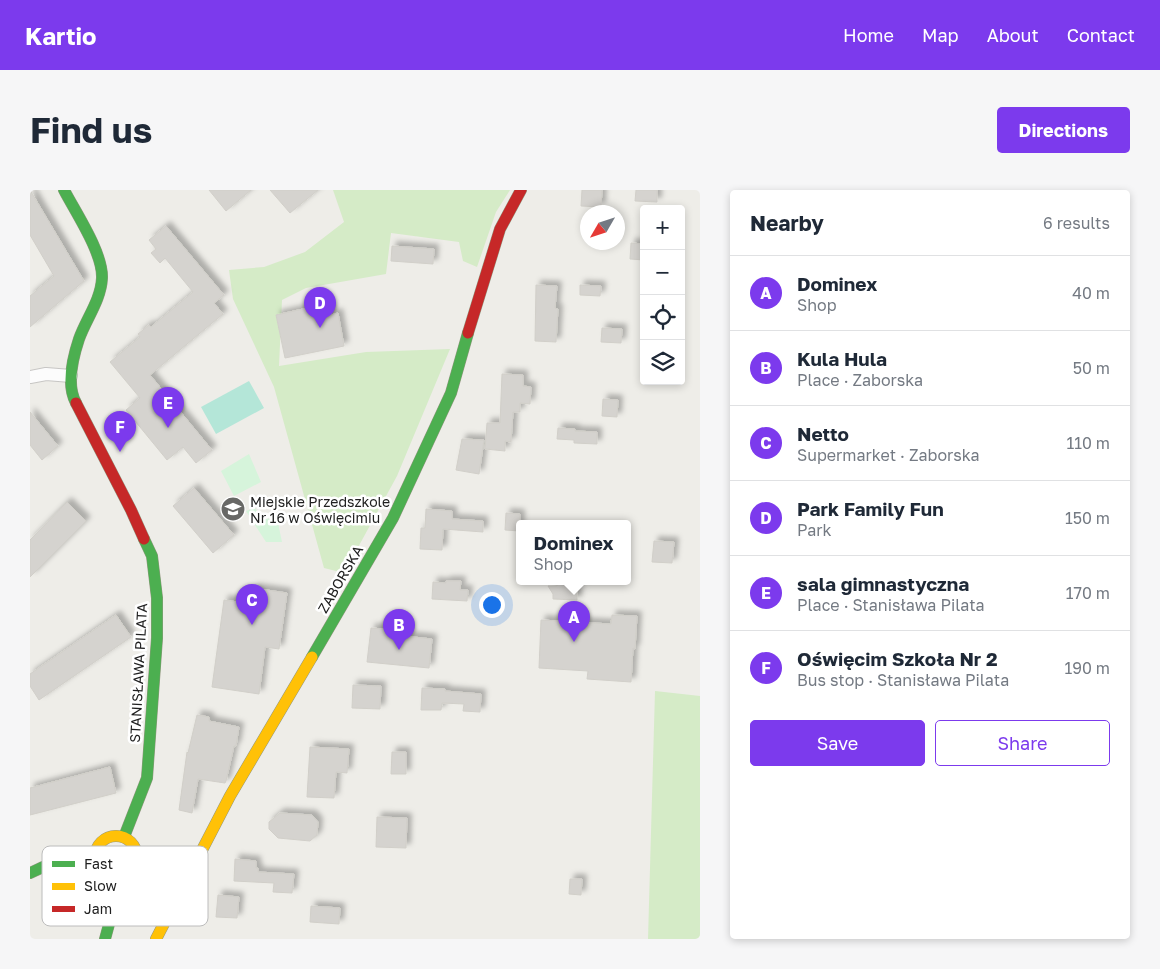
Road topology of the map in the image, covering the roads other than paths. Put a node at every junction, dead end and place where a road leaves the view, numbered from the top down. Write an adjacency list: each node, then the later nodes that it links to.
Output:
1 (64, 190): 3 (street, STANISŁAWA PILATA)
2 (521, 190): 8 (street, ZABORSKA)
3 (71, 376): 4 (street); 5 (street, STANISŁAWA PILATA)
4 (30, 377)
5 (124, 837): 6 (street); 7 (street)
6 (97, 846)
7 (133, 846)
8 (204, 846)
9 (42, 867): 10 (street)
10 (30, 873)
11 (109, 926): 13 (street)
12 (163, 926): 14 (street, ZABORSKA)
13 (105, 939)
14 (156, 939)

